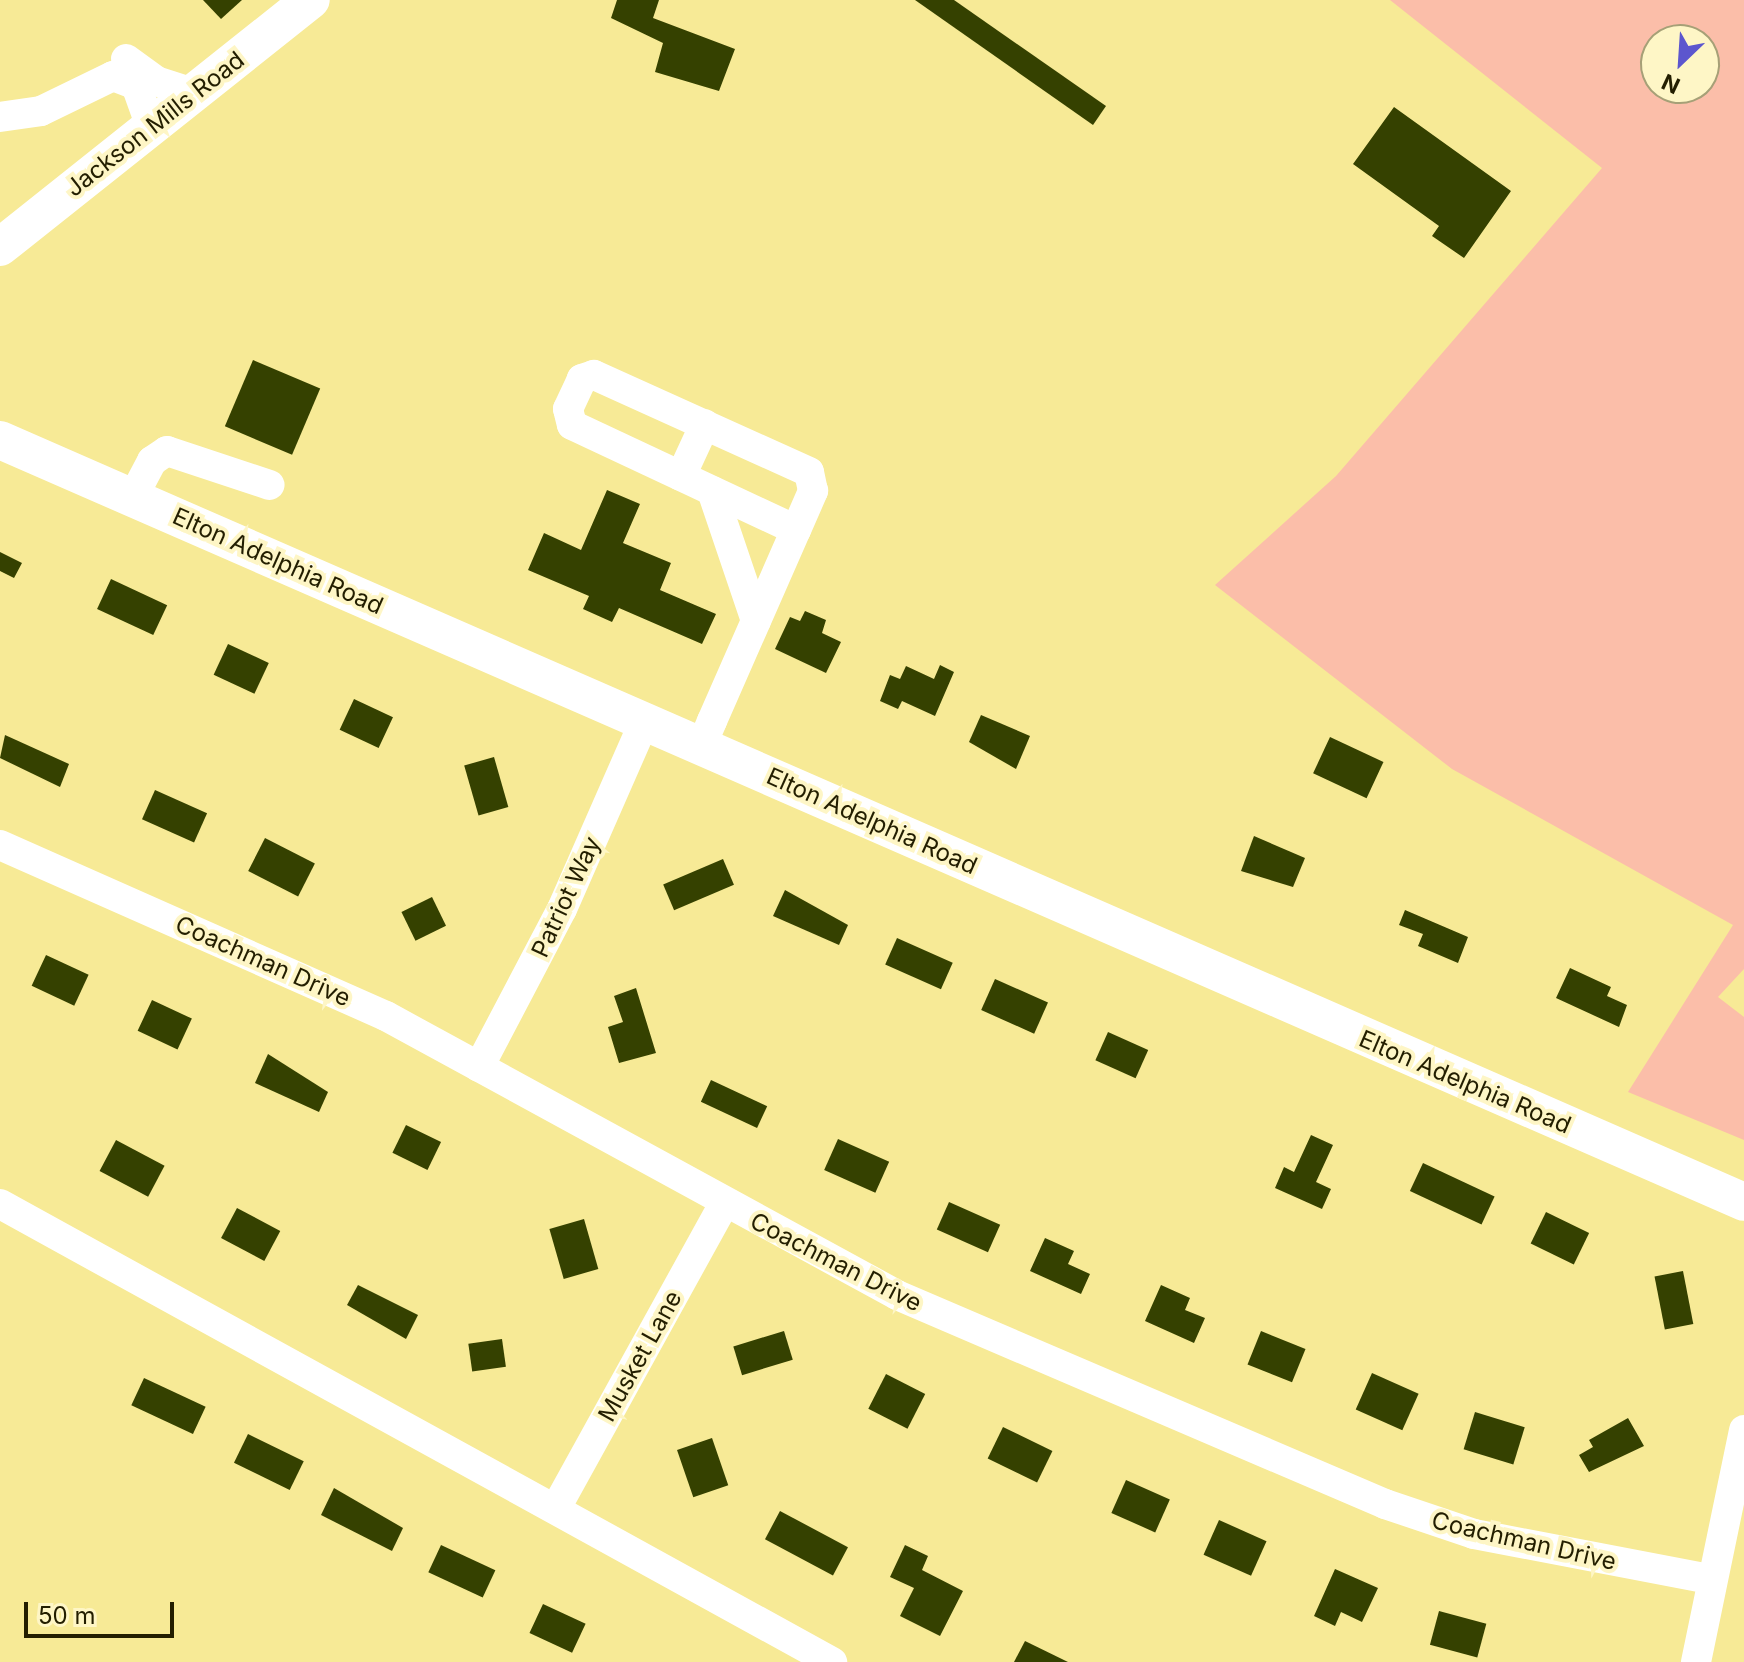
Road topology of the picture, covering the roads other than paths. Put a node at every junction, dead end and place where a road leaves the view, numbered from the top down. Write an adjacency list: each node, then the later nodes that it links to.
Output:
1 (311, 0): 3 (main road, Jackson Mills Road)
2 (81, 88): 3 (street); 4 (street); 5 (street)
3 (194, 93): 5 (main road, Jackson Mills Road)
4 (0, 117)
5 (151, 127): 6 (main road, Jackson Mills Road)
6 (0, 247)
7 (705, 424): 9 (street); 9 (street); 13 (street)
8 (0, 440): 12 (main road, Elton Adelphia Road)
9 (681, 476): 11 (street)
10 (270, 485): 12 (street)
11 (712, 491): 13 (street); 14 (street)
12 (133, 497): 15 (main road, Elton Adelphia Road)
13 (796, 530): 14 (street)
14 (756, 621): 16 (street)
15 (644, 722): 16 (main road, Elton Adelphia Road); 18 (street, Patriot Way)
16 (701, 747): 19 (main road, Elton Adelphia Road)
17 (0, 845): 18 (street, Coachman Drive)
18 (479, 1067): 21 (street, Coachman Drive)
19 (1744, 1202)
20 (0, 1204): 23 (street)
21 (724, 1204): 23 (street, Musket Lane); 24 (street, Coachman Drive)
22 (1744, 1430): 24 (street)
23 (556, 1508): 25 (street)
24 (1711, 1579): 26 (street)
25 (832, 1662)
26 (1696, 1662)

